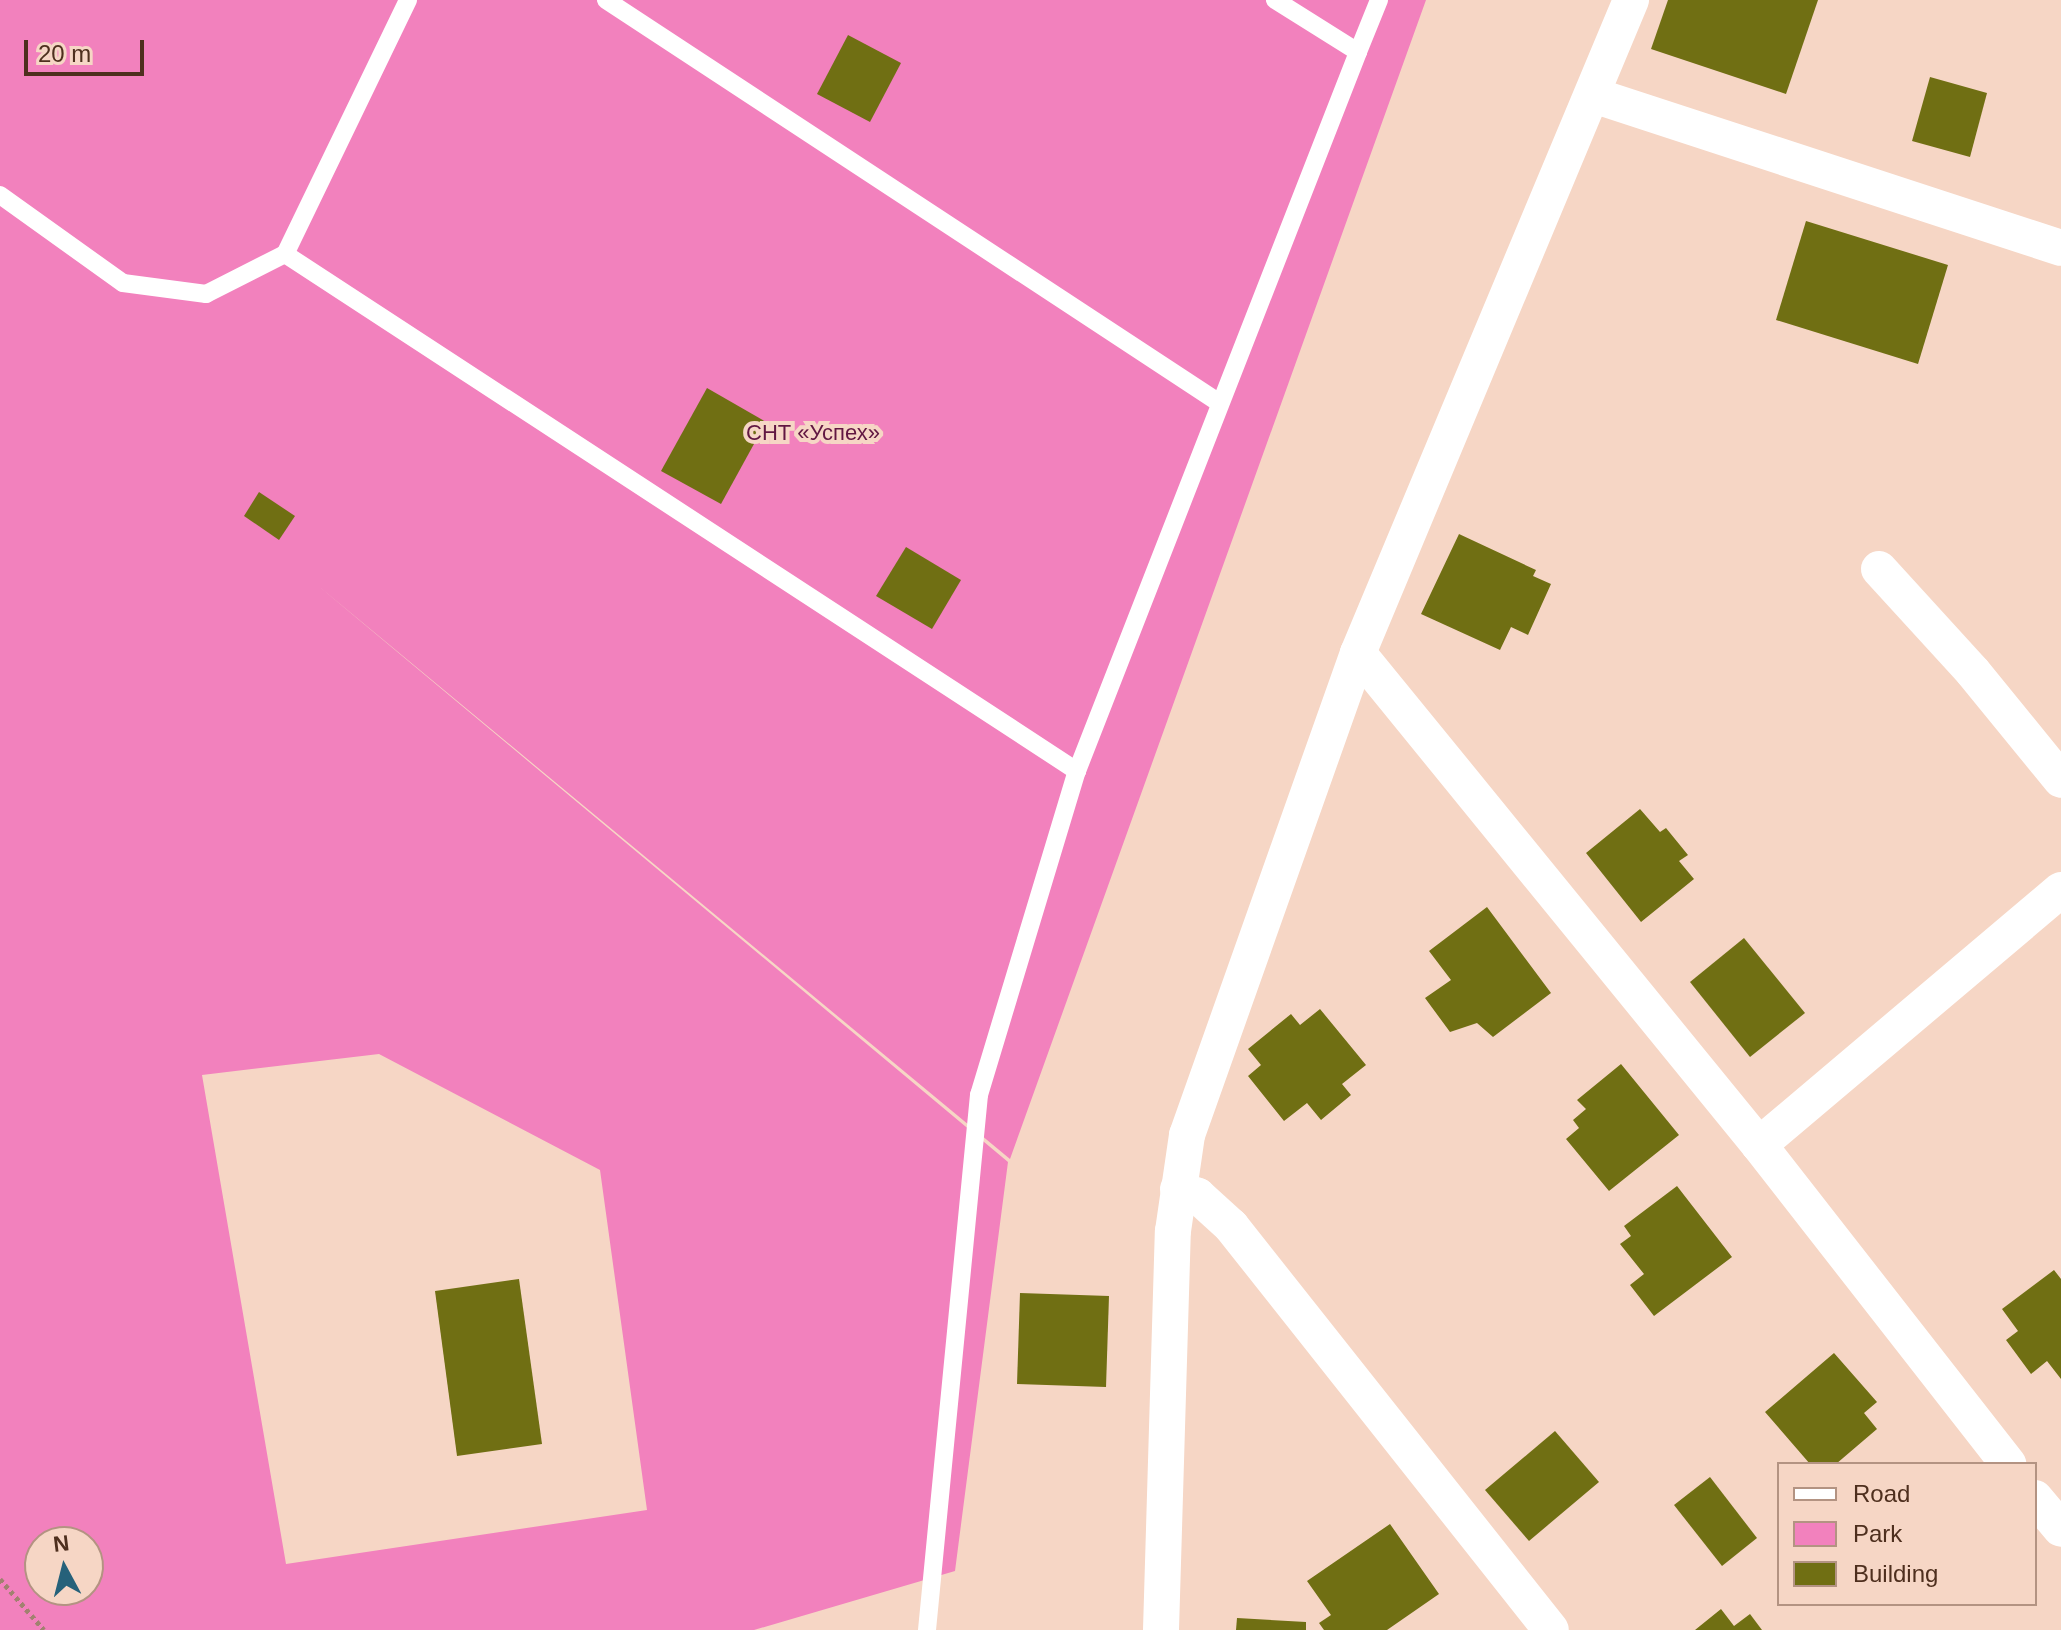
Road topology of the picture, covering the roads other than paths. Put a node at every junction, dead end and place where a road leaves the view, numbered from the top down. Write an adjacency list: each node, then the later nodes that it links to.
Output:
1 (408, 0): 10 (lane)
2 (606, 0): 11 (lane)
3 (1275, 0): 6 (lane)
4 (1379, 0): 6 (lane)
5 (1631, 0): 7 (street)
6 (1358, 52): 11 (lane)
7 (1593, 95): 9 (street); 13 (street)
8 (0, 195): 10 (lane)
9 (2061, 248)
10 (285, 254): 14 (lane)
11 (1218, 402): 14 (lane)
12 (1879, 569): 15 (street)
13 (1358, 653): 17 (street); 18 (street)
14 (1077, 771): 20 (lane)
15 (2061, 780)
16 (2061, 890): 17 (street)
17 (1759, 1145): 19 (street)
18 (1178, 1189): 21 (street); 22 (street)
19 (2006, 1462)
20 (927, 1630)
21 (1161, 1630)
22 (1551, 1630)

